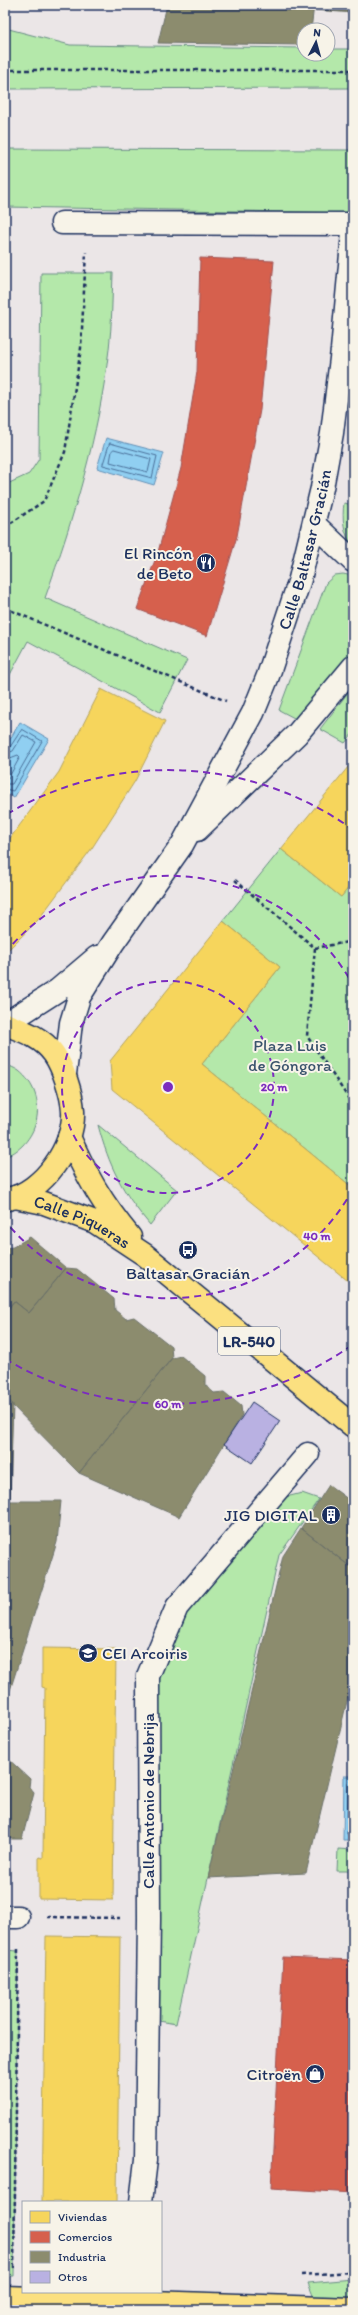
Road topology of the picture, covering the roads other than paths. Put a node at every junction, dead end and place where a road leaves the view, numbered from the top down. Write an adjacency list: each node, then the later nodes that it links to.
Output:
1 (62, 222): 2 (street)
2 (353, 224)
3 (353, 233): 4 (street, Calle Baltasar Gracián)
4 (314, 524): 5 (street); 7 (street, Calle Baltasar Gracián)
5 (353, 560)
6 (353, 667): 7 (street, Calle Baltasar Gracián)
7 (182, 845): 8 (street, Calle Baltasar Gracián)
8 (113, 943): 9 (street, Calle Baltasar Gracián); 10 (street, Calle Baltasar Gracián)
9 (5, 1024): 10 (main road, LR-540)
10 (65, 1074): 11 (main road, LR-540)
11 (70, 1136): 12 (main road, LR-540); 13 (main road, Calle Piqueras / LR-540)
12 (10, 1198): 13 (main road, Calle Piqueras / LR-540)
13 (145, 1255): 14 (main road, Calle Piqueras / LR-540)
14 (353, 1426)
15 (308, 1454): 16 (street, Calle Antonio de Nebrija)
16 (141, 2201)
17 (10, 2297): 18 (main road)
18 (117, 2297): 19 (main road)
19 (353, 2309)

